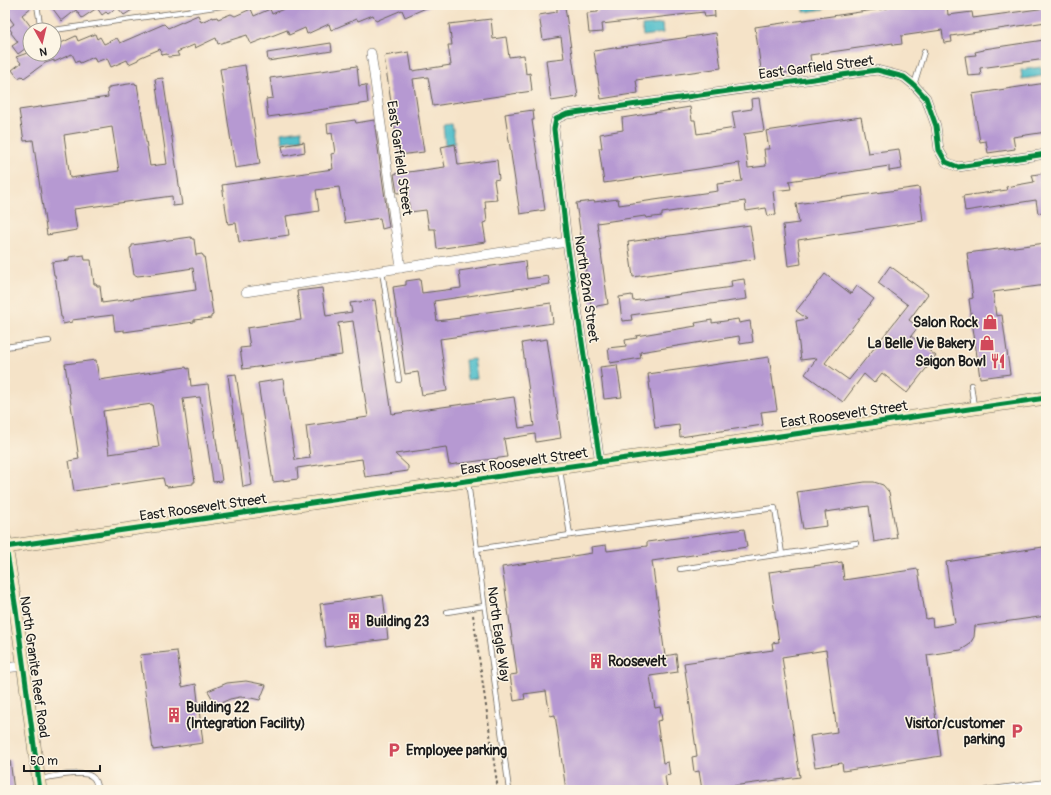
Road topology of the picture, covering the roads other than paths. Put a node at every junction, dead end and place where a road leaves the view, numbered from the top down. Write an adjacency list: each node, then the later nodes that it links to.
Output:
1 (37, 5): 3 (lane)
2 (229, 5): 4 (lane)
3 (40, 22)
4 (62, 29)
5 (371, 52): 11 (street, East Garfield Street)
6 (924, 52): 7 (lane)
7 (914, 85): 8 (street, East Garfield Street); 9 (street, East Garfield Street)
8 (556, 119): 10 (street, North 82nd Street)
9 (1046, 154)
10 (567, 242): 11 (street); 20 (street, North 82nd Street)
11 (401, 268): 12 (street)
12 (382, 271): 13 (street); 16 (lane)
13 (246, 292)
14 (49, 341): 15 (lane)
15 (5, 347)
16 (399, 380)
17 (971, 385): 19 (lane)
18 (1046, 398): 19 (street, East Roosevelt Street)
19 (974, 408): 20 (street, East Roosevelt Street)
20 (600, 462): 21 (street, East Roosevelt Street)
21 (559, 468): 22 (street, East Roosevelt Street); 23 (lane)
22 (468, 481): 25 (street, East Roosevelt Street); 26 (lane, North Eagle Way)
23 (570, 535): 26 (lane); 27 (lane)
24 (856, 543): 27 (lane)
25 (5, 544): 31 (street, North Granite Reef Road)
26 (477, 549): 29 (lane, North Eagle Way)
27 (782, 554): 28 (lane)
28 (680, 569)
29 (484, 606): 30 (lane); 36 (lane, North Eagle Way)
30 (447, 612)
31 (23, 666): 32 (street); 34 (street, North Granite Reef Road)
32 (5, 668)
33 (1046, 782): 37 (lane)
34 (39, 785): 35 (lane)
35 (97, 790)
36 (509, 790)
37 (986, 790)

